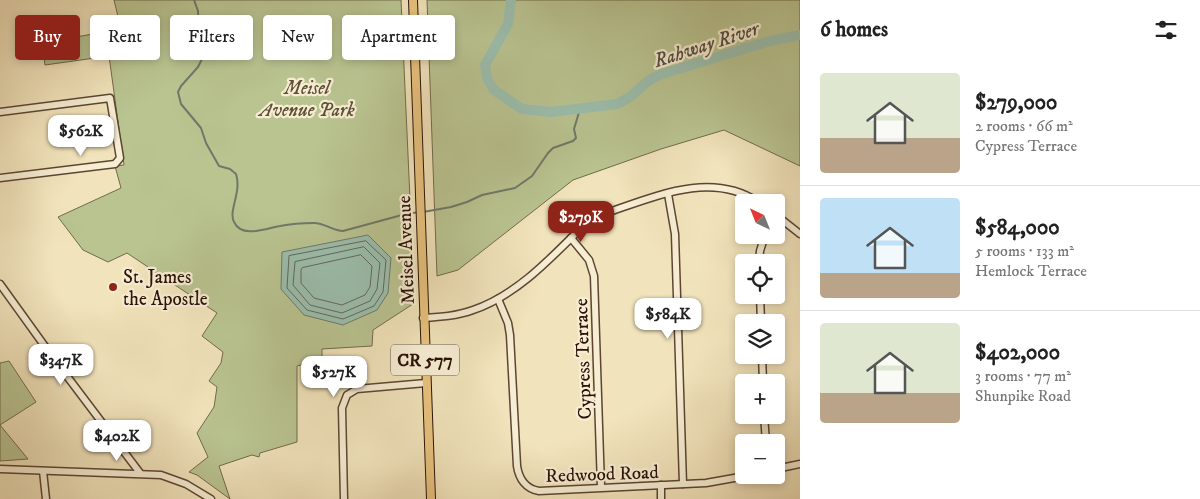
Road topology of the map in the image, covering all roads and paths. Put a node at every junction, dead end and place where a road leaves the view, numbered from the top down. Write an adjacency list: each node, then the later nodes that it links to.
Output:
1 (413, 0): 11 (main road, Meisel Avenue / CR 577)
2 (0, 112): 3 (street)
3 (0, 178)
4 (668, 194): 5 (street); 8 (street); 19 (street)
5 (741, 194)
6 (785, 223): 7 (street)
7 (800, 234)
8 (571, 238): 10 (street); 21 (street, Cypress Terrace)
9 (0, 284): 17 (street)
10 (498, 299): 11 (street); 21 (street, Redwood Road)
11 (424, 318): 12 (main road, Meisel Avenue / CR 577)
12 (426, 383): 24 (street); 25 (main road, Meisel Avenue / CR 577)
13 (800, 464): 14 (street)
14 (785, 467)
15 (0, 469): 16 (street)
16 (43, 471): 17 (street); 22 (street)
17 (140, 473): 23 (street)
18 (735, 478): 19 (street, Redwood Road)
19 (683, 484): 20 (street, Redwood Road)
20 (660, 486): 21 (street, Redwood Road); 26 (street)
21 (601, 487)
22 (46, 499)
23 (211, 499)
24 (344, 499)
25 (430, 499)
26 (661, 499)

